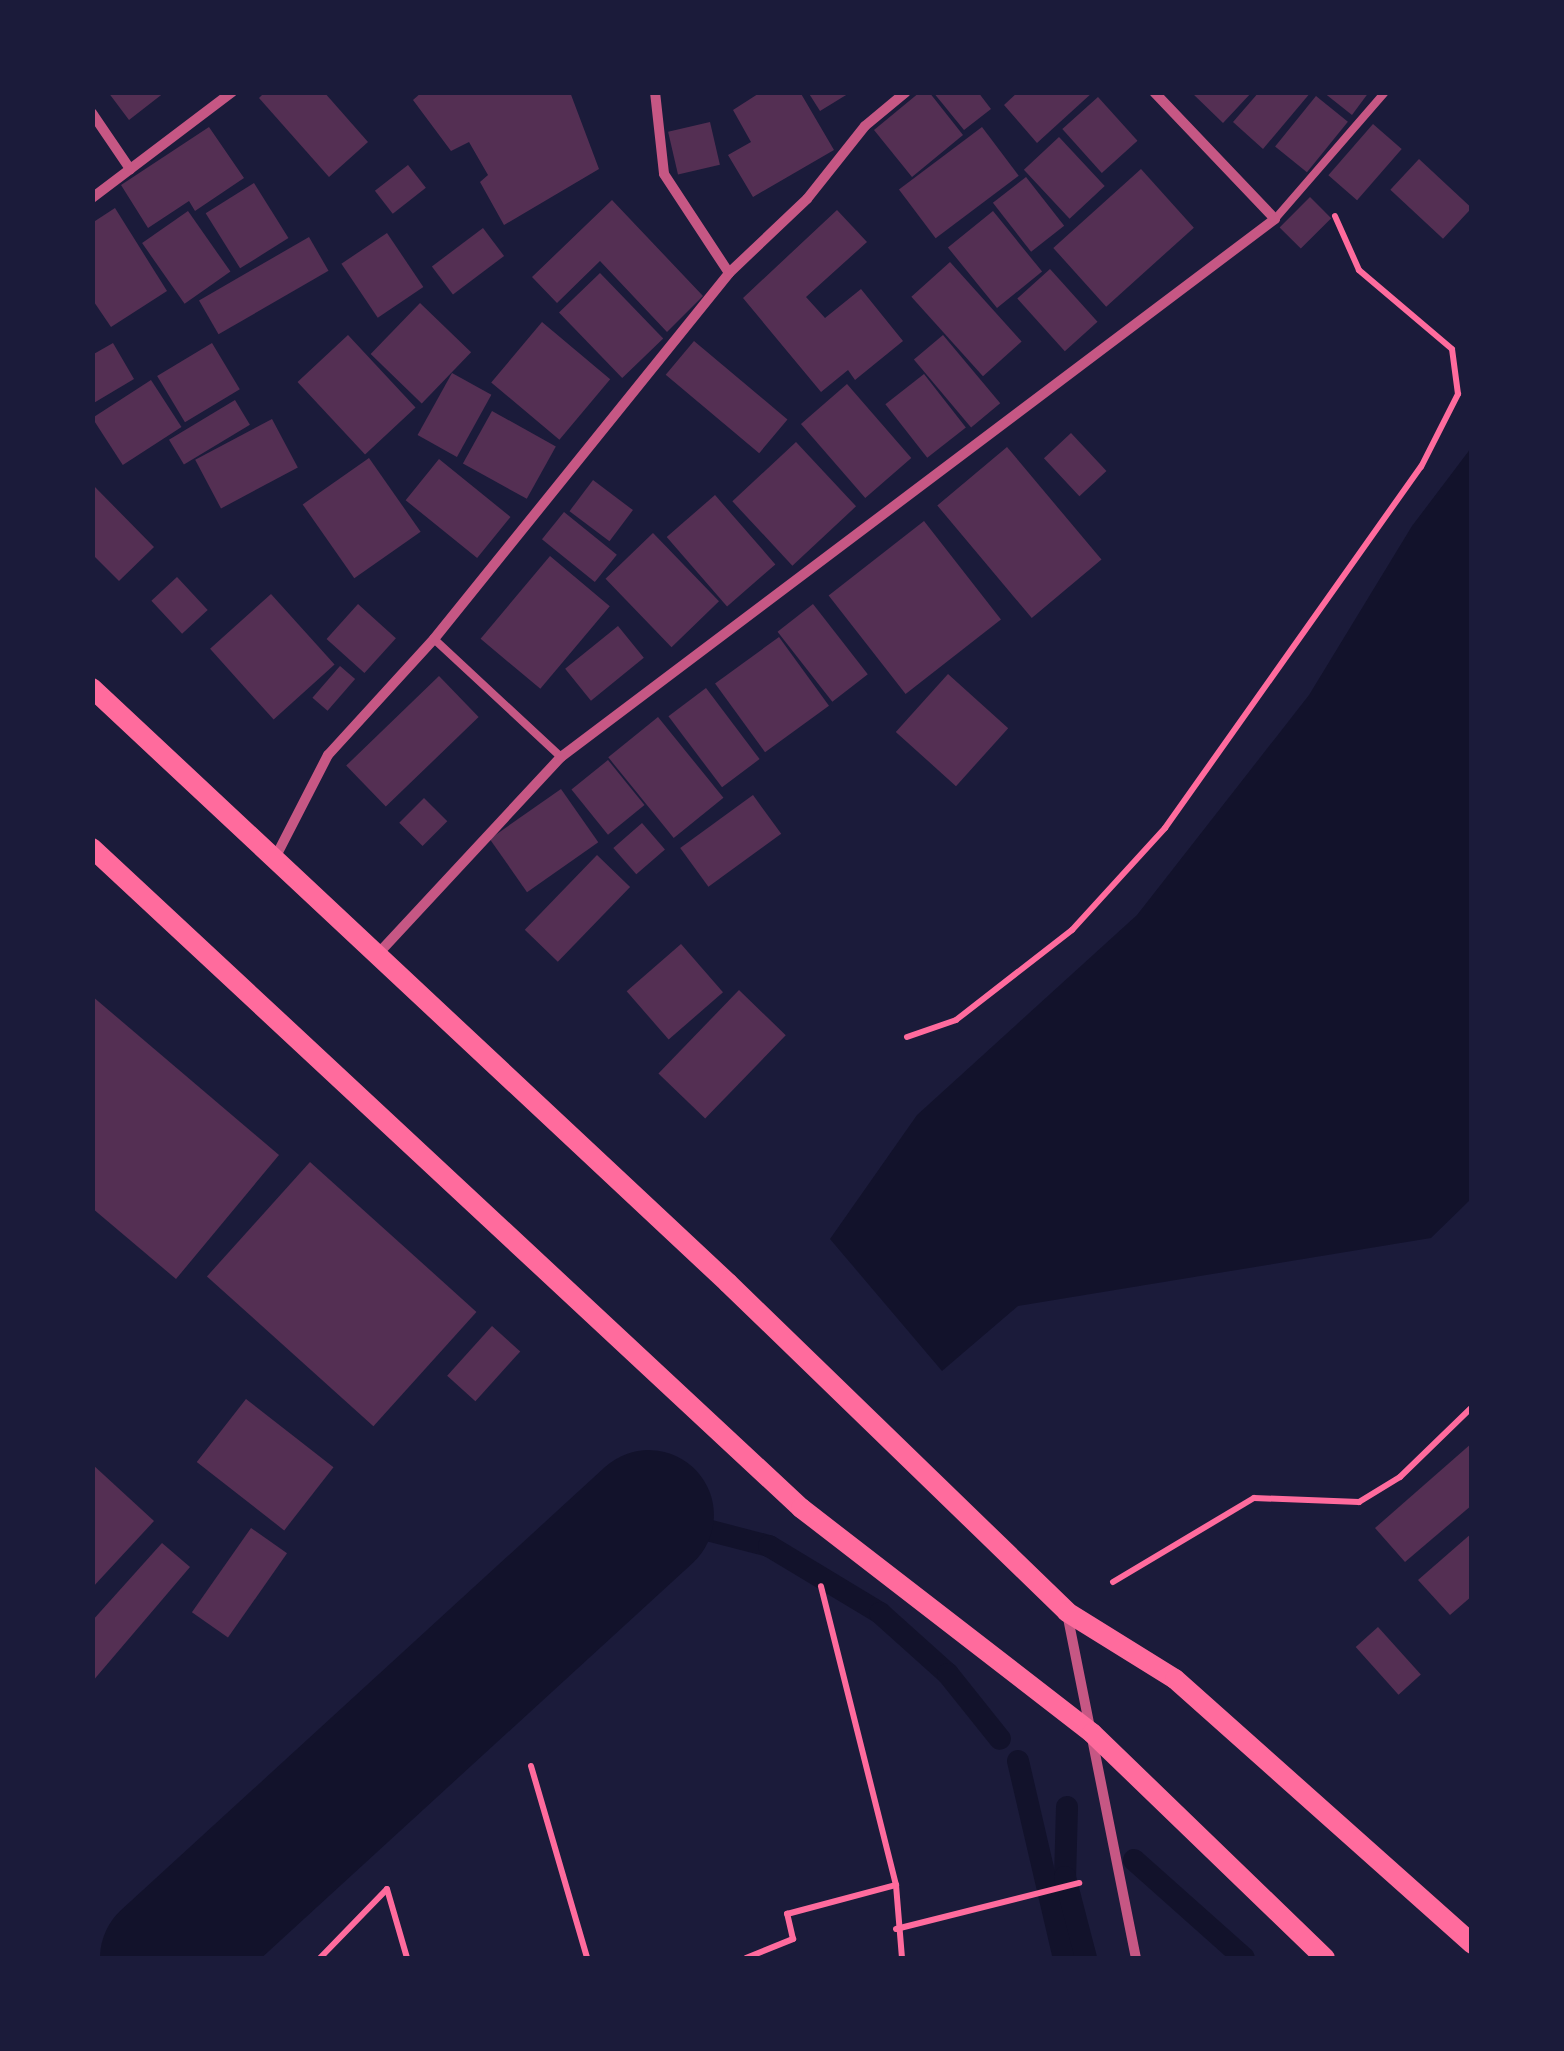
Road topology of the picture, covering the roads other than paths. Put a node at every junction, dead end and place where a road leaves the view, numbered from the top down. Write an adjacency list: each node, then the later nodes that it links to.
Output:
1 (232, 92): 7 (street)
2 (655, 92): 10 (street)
3 (906, 92): 10 (street)
4 (1154, 92): 9 (street)
5 (1385, 92): 9 (lane)
6 (92, 113): 7 (street)
7 (130, 169): 8 (street)
8 (92, 198)
9 (1274, 219): 13 (street)
10 (730, 273): 11 (street)
11 (434, 640): 13 (lane); 15 (street)
12 (92, 688): 15 (main road)
13 (561, 757): 16 (street)
14 (92, 848): 18 (main road)
15 (273, 860): 16 (main road)
16 (375, 957): 17 (main road)
17 (1067, 1612): 18 (street); 19 (main road)
18 (1092, 1733): 20 (street); 21 (main road)
19 (1472, 1944)
20 (1136, 1958)
21 (1325, 1958)

